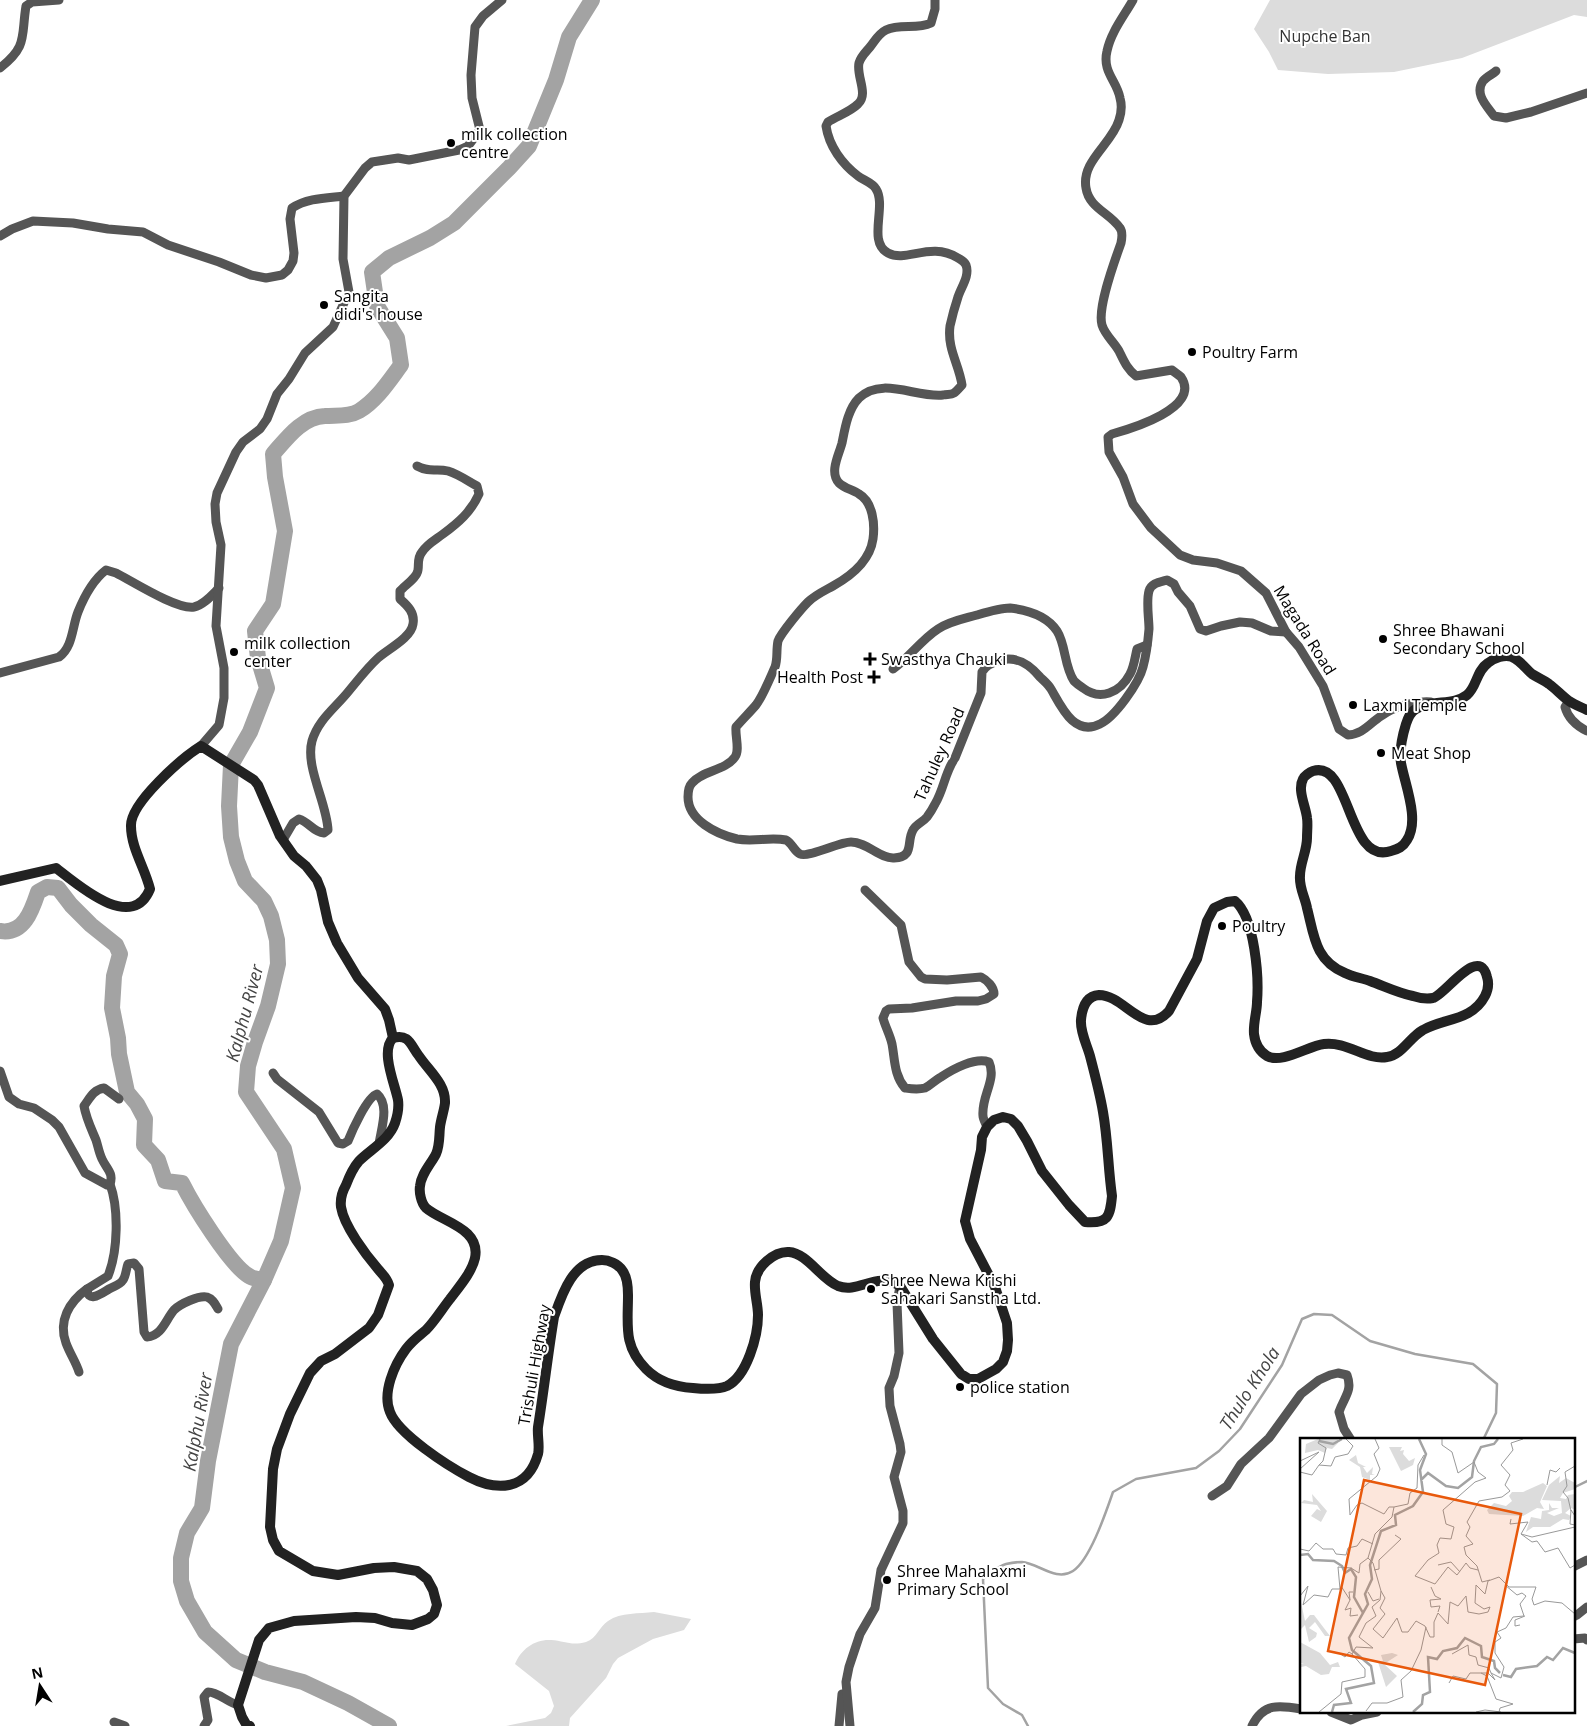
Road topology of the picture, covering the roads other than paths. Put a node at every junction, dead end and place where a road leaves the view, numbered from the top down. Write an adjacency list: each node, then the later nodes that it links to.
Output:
1 (59, 0): 5 (street)
2 (502, 0): 8 (street)
3 (935, 0): 13 (street, Tahuley Road)
4 (1133, 0): 12 (street, Magada Road)
5 (0, 68)
6 (1496, 71): 7 (street)
7 (1587, 93)
8 (344, 196): 9 (street); 11 (street)
9 (0, 236)
10 (417, 466): 21 (street)
11 (218, 588): 15 (street); 20 (street)
12 (1286, 632): 13 (street, Tahuley Road); 17 (street, Magada Road)
13 (1147, 645): 14 (street)
14 (893, 669)
15 (0, 673)
16 (1568, 701): 17 (street); 18 (street); 19 (street)
17 (1434, 703): 28 (street)
18 (1587, 710)
19 (1587, 732)
20 (201, 746): 21 (street); 22 (street)
21 (283, 840): 24 (street)
22 (0, 882)
23 (865, 890): 28 (street)
24 (393, 1038): 29 (street); 31 (street, Trishuli Highway)
25 (0, 1072): 30 (street)
26 (274, 1073): 29 (street)
27 (119, 1099): 30 (street)
28 (987, 1127): 31 (street)
29 (379, 1144): 44 (street)
30 (110, 1184): 32 (street)
31 (900, 1286): 43 (street)
32 (87, 1289): 33 (street); 34 (street)
33 (218, 1309)
34 (79, 1372)
35 (1350, 1438): 36 (street)
36 (1212, 1496)
37 (1587, 1560): 38 (street)
38 (1574, 1566)
39 (1587, 1607): 40 (street)
40 (1574, 1616)
41 (1574, 1638): 42 (street)
42 (1587, 1640)
43 (846, 1682): 52 (street); 53 (street)
44 (238, 1705): 50 (street); 51 (street)
45 (1300, 1709): 54 (street)
46 (1336, 1714): 47 (street)
47 (1367, 1714)
48 (114, 1722): 49 (street)
49 (125, 1726)
50 (204, 1726)
51 (250, 1726)
52 (839, 1726)
53 (850, 1726)
54 (1252, 1726)

